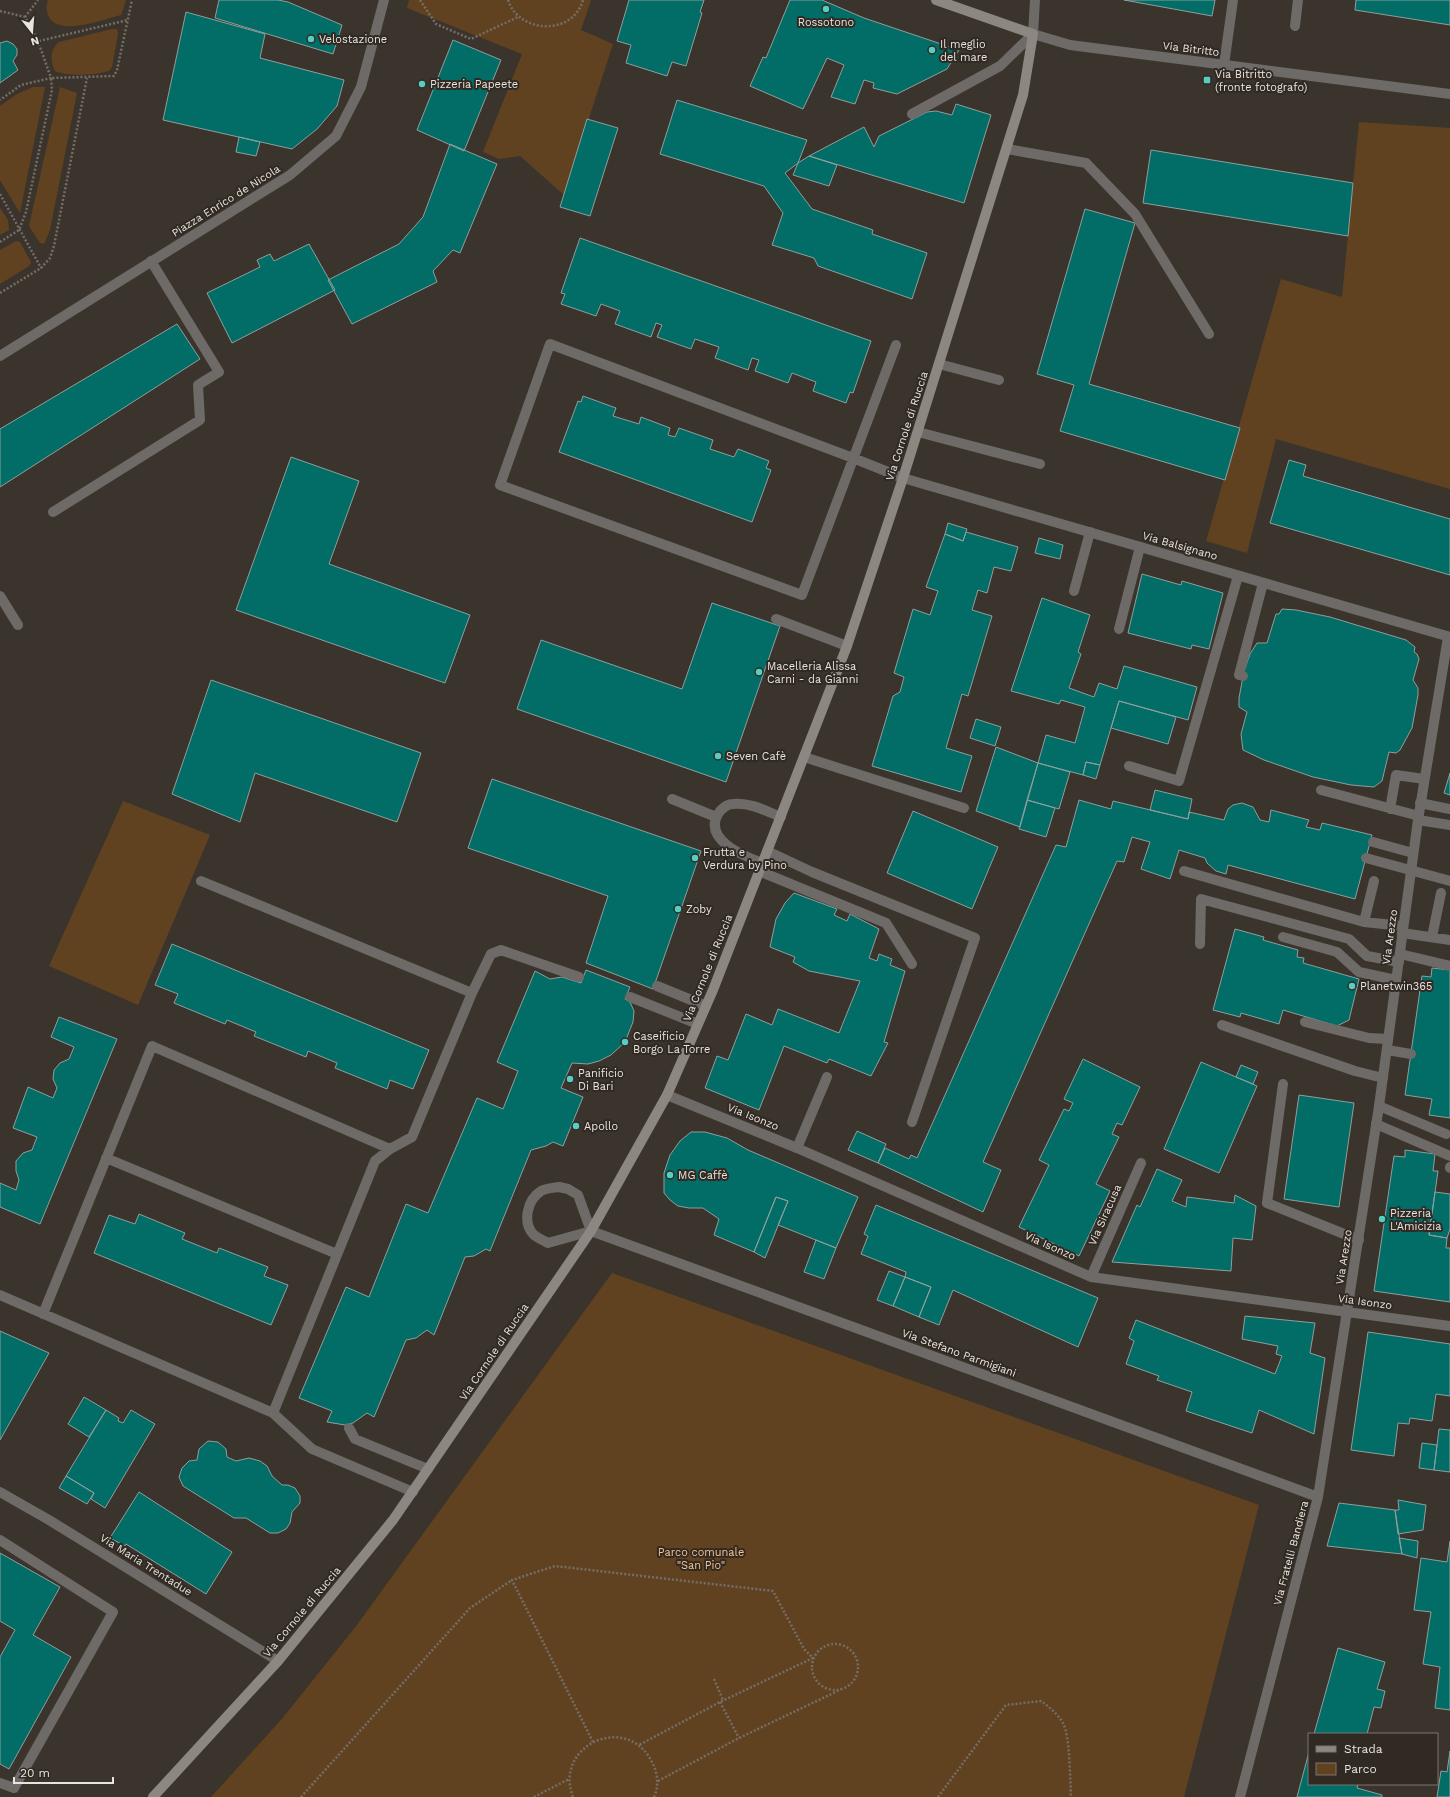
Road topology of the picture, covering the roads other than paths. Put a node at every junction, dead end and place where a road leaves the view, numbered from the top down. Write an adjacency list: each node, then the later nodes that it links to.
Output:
1 (384, 0): 12 (street, Piazza Enrico de Nicola)
2 (936, 0): 7 (main road, Via Bitritto)
3 (1035, 0): 7 (street)
4 (1233, 0): 8 (street)
5 (1298, 0): 6 (street)
6 (1295, 26)
7 (1033, 34): 8 (street, Via Bitritto); 10 (street); 11 (main road, Via Cornole di Ruccia)
8 (1224, 65): 9 (street, Via Bitritto)
9 (1450, 94)
10 (912, 114)
11 (1007, 149): 13 (street); 16 (main road, Via Cornole di Ruccia)
12 (151, 261): 15 (street, Piazza Enrico de Nicola); 22 (street)
13 (1208, 334)
14 (896, 345): 19 (street)
15 (0, 356)
16 (939, 364): 17 (street); 18 (main road, Via Cornole di Ruccia)
17 (999, 380)
18 (918, 432): 20 (street); 21 (main road, Via Cornole di Ruccia)
19 (853, 458): 19 (street, Via Balsignano); 21 (street, Via Balsignano)
20 (1040, 464)
21 (903, 478): 23 (street, Via Balsignano); 33 (main road, Via Cornole di Ruccia)
22 (53, 512)
23 (1090, 532): 24 (street, Via Balsignano); 27 (street)
24 (1140, 547): 25 (street, Via Balsignano); 31 (street)
25 (1238, 576): 26 (street, Via Balsignano); 36 (street)
26 (1263, 583): 32 (street, Via Balsignano); 34 (street)
27 (1074, 591)
28 (0, 596): 30 (street)
29 (776, 619): 33 (street)
30 (18, 625)
31 (1119, 629)
32 (1449, 637): 37 (street, Via Arezzo)
33 (847, 646): 35 (main road, Via Cornole di Ruccia)
34 (1243, 676)
35 (804, 757): 41 (street); 45 (main road, Via Cornole di Ruccia)
36 (1129, 766)
37 (1424, 779): 40 (street, Via Arezzo); 42 (street)
38 (1321, 790): 42 (street)
39 (672, 799): 44 (street)
40 (1420, 803): 43 (street); 46 (street, Via Arezzo)
41 (964, 808)
42 (1390, 809): 46 (street)
43 (1450, 809)
44 (716, 817): 45 (street); 52 (street)
45 (780, 817): 49 (main road, Via Cornole di Ruccia)
46 (1418, 818): 47 (street); 50 (street, Via Arezzo)
47 (1450, 826)
48 (1373, 842): 50 (street)
49 (767, 851): 52 (main road, Via Cornole di Ruccia); 85 (street)
50 (1413, 853): 53 (street, Via Arezzo)
51 (1366, 858): 53 (street)
52 (760, 867): 66 (street); 73 (main road, Via Cornole di Ruccia)
53 (1411, 869): 57 (street); 60 (street, Via Arezzo)
54 (1184, 871): 59 (street)
55 (201, 881): 71 (street)
56 (1374, 881): 59 (street)
57 (1450, 881)
58 (1441, 893): 62 (street)
59 (1364, 922): 60 (street)
60 (1403, 930): 62 (street); 65 (street, Via Arezzo)
61 (1283, 937): 69 (street)
62 (1432, 937): 63 (street)
63 (1450, 940)
64 (1200, 944): 65 (street)
65 (1399, 958): 67 (street); 69 (street, Via Arezzo)
66 (912, 964)
67 (1450, 966)
68 (578, 977): 71 (street)
69 (1396, 980): 77 (street, Via Arezzo)
70 (658, 986): 73 (street)
71 (472, 993): 88 (street)
72 (630, 997): 75 (street)
73 (706, 1006): 75 (main road, Via Cornole di Ruccia)
74 (1305, 1022): 77 (street)
75 (698, 1024): 83 (main road, Via Cornole di Ruccia)
76 (1222, 1026): 81 (street)
77 (1388, 1040): 78 (street, Via Arezzo)
78 (1387, 1050): 79 (street); 81 (street, Via Arezzo)
79 (1411, 1054)
80 (827, 1077): 89 (street)
81 (1383, 1078): 84 (street, Via Arezzo)
82 (1283, 1084): 94 (street)
83 (667, 1095): 89 (street, Via Isonzo); 93 (main road, Via Cornole di Ruccia)
84 (1379, 1106): 86 (street, Via Arezzo); 87 (street)
85 (912, 1122)
86 (1376, 1124): 90 (street); 94 (street, Via Arezzo)
87 (1446, 1134)
88 (390, 1148): 91 (street); 95 (street)
89 (797, 1148): 96 (street, Via Isonzo)
90 (1450, 1156)
91 (106, 1158): 95 (street); 99 (street)
92 (1141, 1163): 96 (street, Via Siracusa)
93 (591, 1231): 93 (street); 103 (main road, Via Cornole di Ruccia); 106 (street, Via Stefano Parmigiani)
94 (1359, 1240): 98 (street, Via Arezzo)
95 (337, 1254): 101 (street)
96 (1091, 1277): 98 (street, Via Isonzo)
97 (0, 1296): 99 (street)
98 (1348, 1312): 100 (street, Via Isonzo); 106 (street, Via Fratelli Bandiera)
99 (43, 1314): 101 (street)
100 (1450, 1326)
101 (273, 1413): 105 (street)
102 (349, 1428): 103 (street)
103 (428, 1469): 105 (main road, Via Cornole di Ruccia)
104 (0, 1492): 108 (street, Via Maria Trentadue)
105 (413, 1492): 108 (main road, Via Cornole di Ruccia)
106 (1318, 1497): 111 (street, Via Fratelli Bandiera)
107 (0, 1540): 109 (street)
108 (278, 1661): 110 (main road, Via Cornole di Ruccia)
109 (0, 1782)
110 (153, 1797)
111 (1240, 1797)

